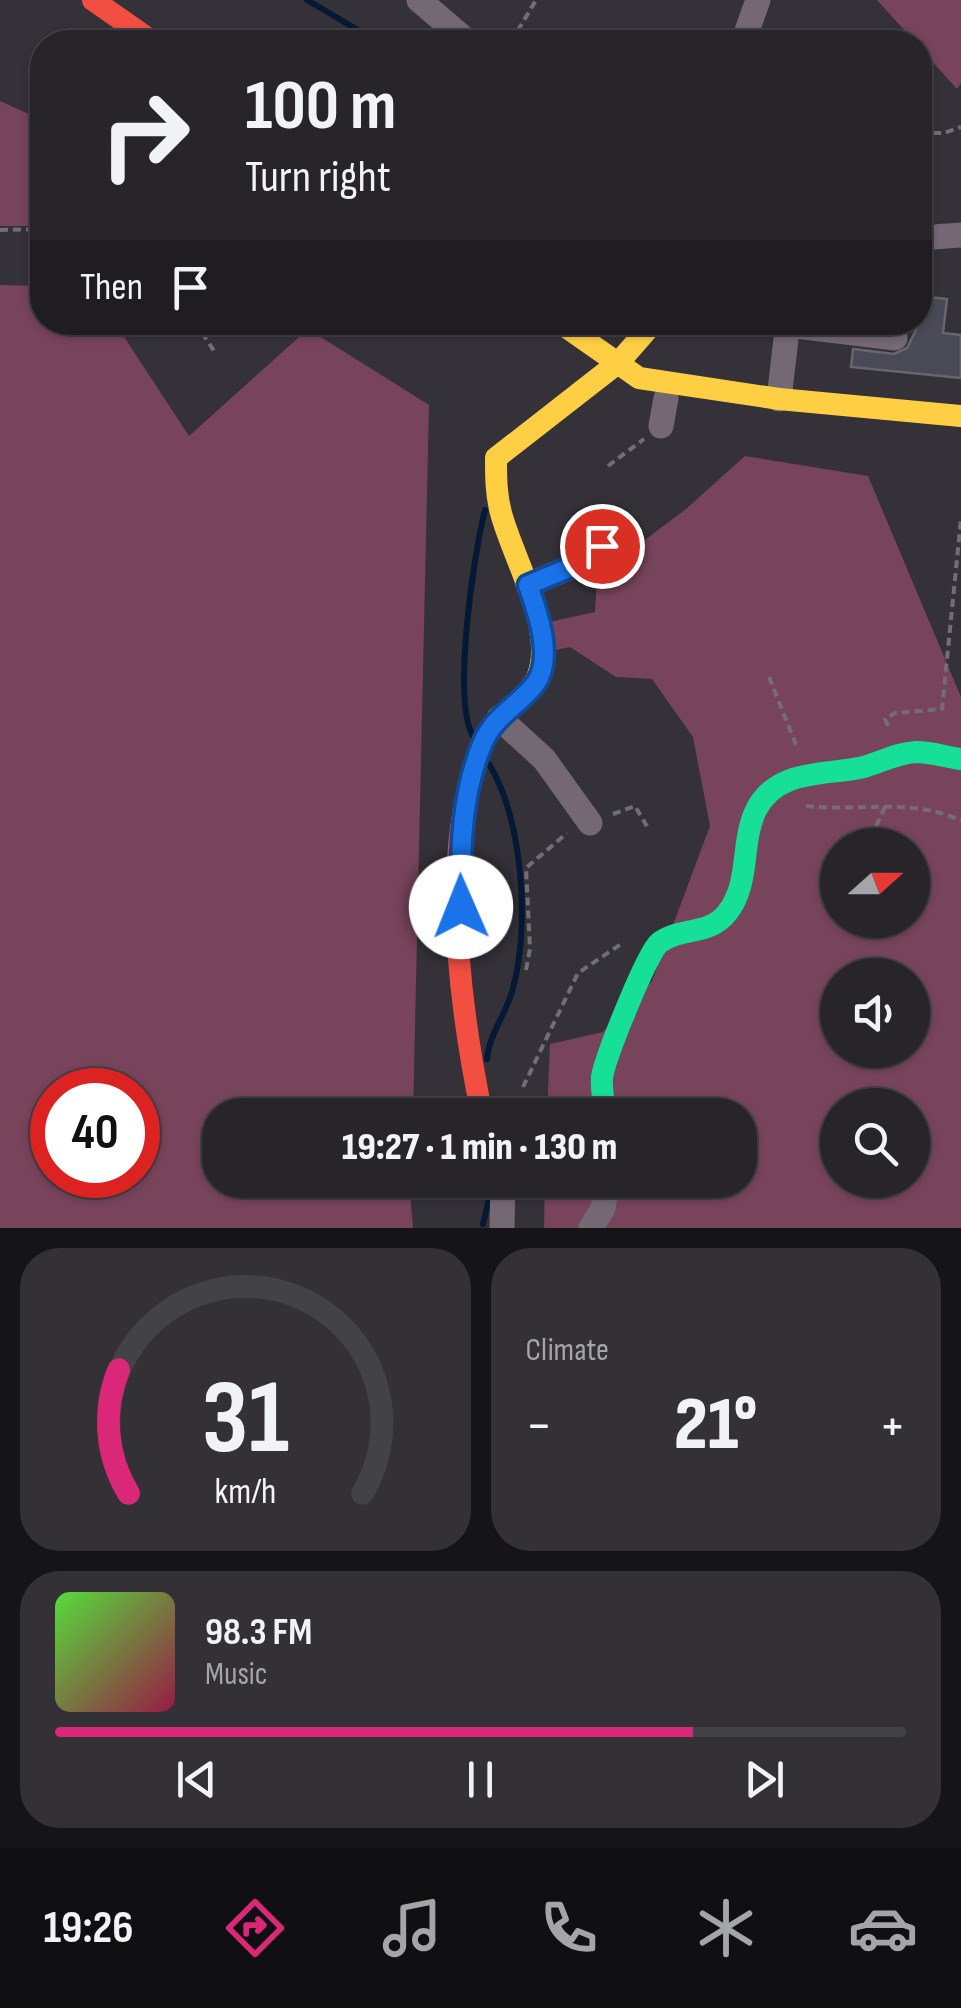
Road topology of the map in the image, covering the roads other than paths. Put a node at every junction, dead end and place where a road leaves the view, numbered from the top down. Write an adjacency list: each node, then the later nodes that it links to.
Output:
1 (93, 0): 4 (street)
2 (419, 0): 5 (street)
3 (758, 0): 6 (street)
4 (137, 30)
5 (454, 30)
6 (747, 30)
7 (961, 234): 8 (street)
8 (932, 237)
9 (932, 251): 10 (street)
10 (961, 252)
11 (578, 335): 16 (street)
12 (643, 335): 16 (street)
13 (787, 335): 18 (street)
14 (872, 335): 15 (street)
15 (895, 338)
16 (619, 362): 18 (street); 22 (street)
17 (666, 398): 20 (street)
18 (779, 399): 19 (street)
19 (961, 416)
20 (662, 426)
21 (602, 546): 22 (street)
22 (528, 585): 23 (street)
23 (499, 718): 25 (street); 26 (street)
24 (961, 759): 27 (street)
25 (589, 821)
26 (479, 1098)
27 (604, 1098)
28 (502, 1198): 30 (street)
29 (605, 1198): 31 (street)
30 (502, 1228)
31 (591, 1228)

